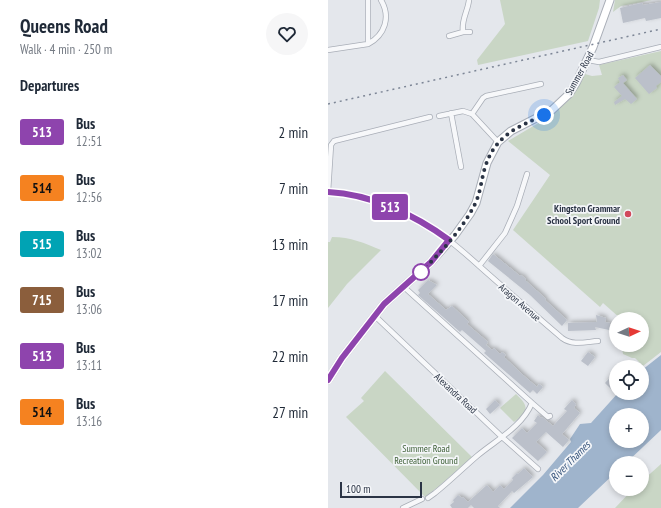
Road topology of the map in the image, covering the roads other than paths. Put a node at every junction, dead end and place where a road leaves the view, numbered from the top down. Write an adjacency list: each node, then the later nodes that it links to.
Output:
1 (368, 0): 9 (street)
2 (381, 0): 9 (street)
3 (469, 0): 6 (street)
4 (610, 0): 5 (street, Summer Road)
5 (607, 4): 12 (street, Summer Road)
6 (463, 32): 7 (street); 8 (street)
7 (470, 32)
8 (449, 36)
9 (368, 44): 11 (street)
10 (661, 47): 12 (street)
11 (328, 50)
12 (588, 60): 18 (street, Summer Road)
13 (541, 84): 15 (street)
14 (451, 113): 15 (street); 16 (street); 19 (street)
15 (472, 114): 18 (street)
16 (439, 116)
17 (430, 117): 21 (street)
18 (498, 142): 22 (street, Summer Road)
19 (462, 167)
20 (527, 174): 23 (street)
21 (328, 192): 22 (street, Aragon Avenue)
22 (449, 240): 23 (street, Aragon Avenue); 24 (street, Summer Road)
23 (479, 266): 26 (street, Aragon Avenue)
24 (404, 287): 25 (street, Summer Road); 28 (street)
25 (374, 316): 27 (street, Summer Road); 30 (street, Alexandra Road)
26 (598, 341)
27 (328, 380)
28 (532, 403): 29 (street); 30 (street)
29 (550, 416)
30 (502, 437): 31 (street, Alexandra Road); 32 (street)
31 (538, 469)
32 (428, 498)
33 (422, 499): 34 (street)
34 (404, 508)

